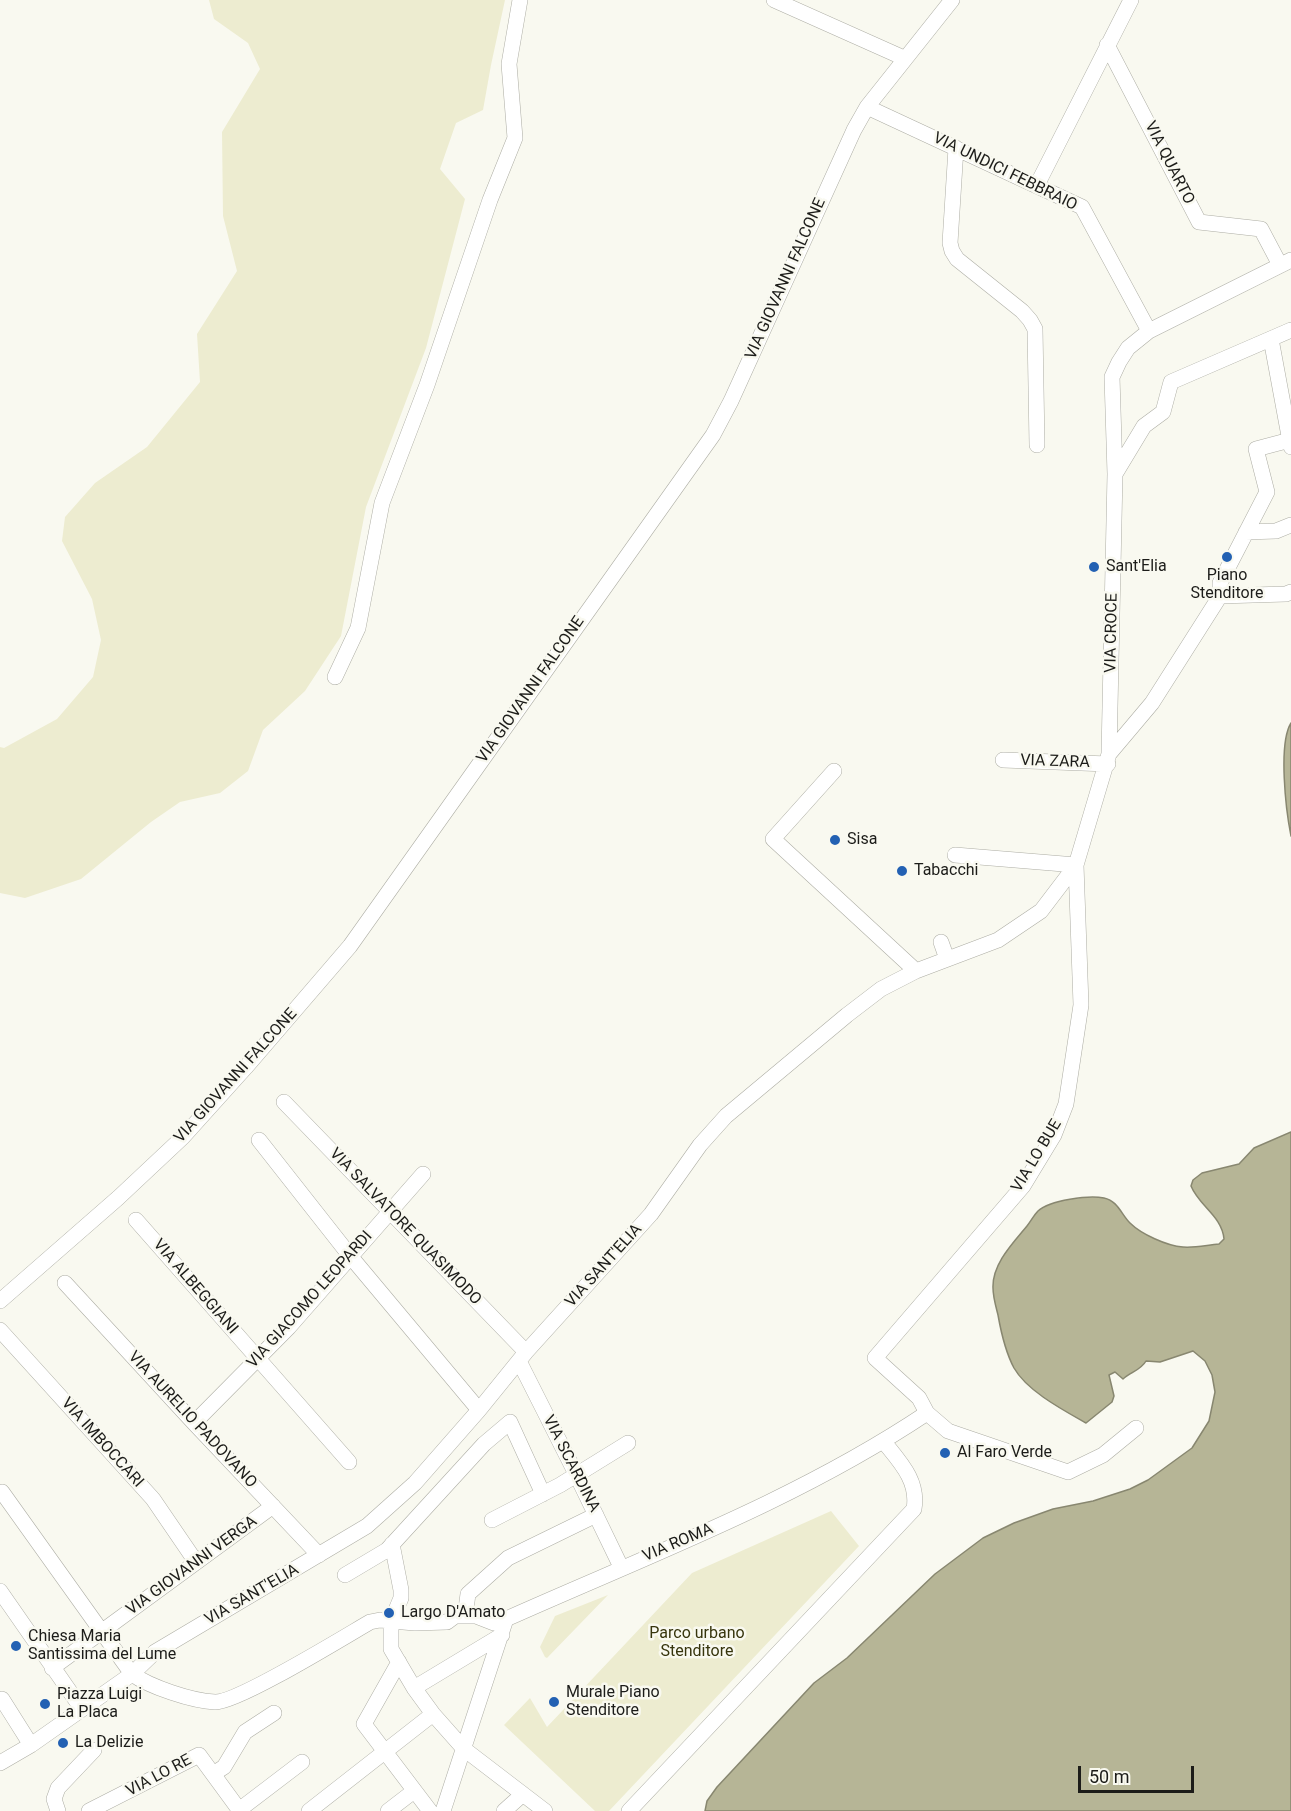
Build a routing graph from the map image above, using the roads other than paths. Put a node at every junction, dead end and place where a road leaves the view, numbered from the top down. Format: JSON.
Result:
{"nodes":[{"id":1,"x":520,"y":0,"type":"edge"},
{"id":2,"x":774,"y":0,"type":"edge"},
{"id":3,"x":952,"y":0,"type":"edge"},
{"id":4,"x":1131,"y":0,"type":"edge"},
{"id":5,"x":1107,"y":45,"type":"junction"},
{"id":6,"x":904,"y":58,"type":"junction"},
{"id":7,"x":867,"y":107,"type":"junction"},
{"id":8,"x":956,"y":148,"type":"junction"},
{"id":9,"x":1037,"y":185,"type":"junction"},
{"id":10,"x":1285,"y":263,"type":"edge"},
{"id":11,"x":1291,"y":330,"type":"edge"},
{"id":12,"x":1149,"y":331,"type":"junction"},
{"id":13,"x":1271,"y":339,"type":"junction"},
{"id":14,"x":1291,"y":444,"type":"edge"},
{"id":15,"x":1037,"y":446,"type":"dead end"},
{"id":16,"x":1115,"y":474,"type":"junction"},
{"id":17,"x":1291,"y":525,"type":"edge"},
{"id":18,"x":1246,"y":532,"type":"junction"},
{"id":19,"x":1291,"y":592,"type":"edge"},
{"id":20,"x":1220,"y":596,"type":"junction"},
{"id":21,"x":335,"y":677,"type":"dead end"},
{"id":22,"x":1108,"y":759,"type":"junction"},
{"id":23,"x":1003,"y":760,"type":"dead end"},
{"id":24,"x":834,"y":771,"type":"dead end"},
{"id":25,"x":955,"y":855,"type":"dead end"},
{"id":26,"x":1076,"y":866,"type":"junction"},
{"id":27,"x":941,"y":942,"type":"dead end"},
{"id":28,"x":947,"y":959,"type":"junction"},
{"id":29,"x":916,"y":970,"type":"junction"},
{"id":30,"x":284,"y":1102,"type":"dead end"},
{"id":31,"x":259,"y":1140,"type":"dead end"},
{"id":32,"x":423,"y":1174,"type":"dead end"},
{"id":33,"x":390,"y":1212,"type":"junction"},
{"id":34,"x":136,"y":1220,"type":"dead end"},
{"id":35,"x":351,"y":1257,"type":"junction"},
{"id":36,"x":66,"y":1283,"type":"dead end"},
{"id":37,"x":0,"y":1301,"type":"edge"},
{"id":38,"x":0,"y":1330,"type":"edge"},
{"id":39,"x":522,"y":1357,"type":"junction"},
{"id":40,"x":258,"y":1359,"type":"junction"},
{"id":41,"x":479,"y":1410,"type":"junction"},
{"id":42,"x":927,"y":1413,"type":"junction"},
{"id":43,"x":194,"y":1423,"type":"junction"},
{"id":44,"x":1136,"y":1428,"type":"dead end"},
{"id":45,"x":884,"y":1442,"type":"junction"},
{"id":46,"x":628,"y":1443,"type":"dead end"},
{"id":47,"x":349,"y":1462,"type":"dead end"},
{"id":48,"x":576,"y":1474,"type":"junction"},
{"id":49,"x":2,"y":1492,"type":"dead end"},
{"id":50,"x":543,"y":1494,"type":"junction"},
{"id":51,"x":273,"y":1506,"type":"junction"},
{"id":52,"x":596,"y":1515,"type":"junction"},
{"id":53,"x":492,"y":1520,"type":"dead end"},
{"id":54,"x":393,"y":1544,"type":"junction"},
{"id":55,"x":319,"y":1555,"type":"junction"},
{"id":56,"x":196,"y":1562,"type":"junction"},
{"id":57,"x":621,"y":1568,"type":"junction"},
{"id":58,"x":345,"y":1575,"type":"dead end"},
{"id":59,"x":0,"y":1591,"type":"edge"},
{"id":60,"x":455,"y":1616,"type":"junction"},
{"id":61,"x":506,"y":1619,"type":"junction"},
{"id":62,"x":391,"y":1622,"type":"junction"},
{"id":63,"x":101,"y":1632,"type":"junction"},
{"id":64,"x":501,"y":1635,"type":"junction"},
{"id":65,"x":399,"y":1662,"type":"junction"},
{"id":66,"x":52,"y":1668,"type":"junction"},
{"id":67,"x":132,"y":1674,"type":"junction"},
{"id":68,"x":414,"y":1688,"type":"junction"},
{"id":69,"x":2,"y":1699,"type":"dead end"},
{"id":70,"x":82,"y":1709,"type":"junction"},
{"id":71,"x":273,"y":1713,"type":"dead end"},
{"id":72,"x":433,"y":1714,"type":"junction"},
{"id":73,"x":31,"y":1745,"type":"junction"},
{"id":74,"x":464,"y":1749,"type":"junction"},
{"id":75,"x":94,"y":1750,"type":"dead end"},
{"id":76,"x":386,"y":1753,"type":"junction"},
{"id":77,"x":302,"y":1762,"type":"dead end"},
{"id":78,"x":0,"y":1763,"type":"edge"},
{"id":79,"x":213,"y":1774,"type":"junction"},
{"id":80,"x":414,"y":1791,"type":"junction"},
{"id":81,"x":523,"y":1794,"type":"junction"},
{"id":82,"x":58,"y":1811,"type":"edge"},
{"id":83,"x":89,"y":1811,"type":"edge"},
{"id":84,"x":240,"y":1811,"type":"edge"},
{"id":85,"x":309,"y":1811,"type":"edge"},
{"id":86,"x":388,"y":1811,"type":"edge"},
{"id":87,"x":430,"y":1811,"type":"edge"},
{"id":88,"x":443,"y":1811,"type":"edge"},
{"id":89,"x":504,"y":1811,"type":"edge"},
{"id":90,"x":545,"y":1811,"type":"edge"},
{"id":91,"x":629,"y":1811,"type":"edge"}],
"edges":[{"from":1,"to":21,"type":"street"},
{"from":2,"to":6,"type":"street"},
{"from":3,"to":6,"type":"street","name":"VIA GIOVANNI FALCONE"},
{"from":4,"to":5,"type":"street"},
{"from":5,"to":9,"type":"street"},
{"from":5,"to":10,"type":"street","name":"VIA QUARTO"},
{"from":6,"to":7,"type":"street","name":"VIA GIOVANNI FALCONE"},
{"from":7,"to":8,"type":"street","name":"VIA UNDICI FEBBRAIO"},
{"from":7,"to":37,"type":"street","name":"VIA GIOVANNI FALCONE"},
{"from":8,"to":9,"type":"street","name":"VIA UNDICI FEBBRAIO"},
{"from":8,"to":15,"type":"street"},
{"from":9,"to":12,"type":"street","name":"VIA UNDICI FEBBRAIO"},
{"from":10,"to":12,"type":"street"},
{"from":11,"to":13,"type":"street"},
{"from":12,"to":16,"type":"street","name":"VIA CROCE"},
{"from":13,"to":14,"type":"street"},
{"from":13,"to":16,"type":"street"},
{"from":14,"to":18,"type":"street"},
{"from":16,"to":22,"type":"street","name":"VIA CROCE"},
{"from":17,"to":18,"type":"street"},
{"from":18,"to":20,"type":"street"},
{"from":19,"to":20,"type":"street"},
{"from":20,"to":22,"type":"street"},
{"from":22,"to":23,"type":"street","name":"VIA ZARA"},
{"from":22,"to":26,"type":"street","name":"VIA CROCE"},
{"from":24,"to":29,"type":"street"},
{"from":25,"to":26,"type":"street"},
{"from":26,"to":28,"type":"street","name":"VIA SANT'ELIA"},
{"from":26,"to":42,"type":"street","name":"VIA LO BUE"},
{"from":27,"to":28,"type":"street"},
{"from":28,"to":29,"type":"street","name":"VIA SANT'ELIA"},
{"from":29,"to":39,"type":"street","name":"VIA SANT'ELIA"},
{"from":30,"to":33,"type":"street","name":"VIA SALVATORE QUASIMODO"},
{"from":31,"to":35,"type":"street"},
{"from":32,"to":33,"type":"street","name":"VIA GIACOMO LEOPARDI"},
{"from":33,"to":35,"type":"street","name":"VIA GIACOMO LEOPARDI"},
{"from":33,"to":39,"type":"street","name":"VIA SALVATORE QUASIMODO"},
{"from":34,"to":40,"type":"street","name":"VIA ALBEGGIANI"},
{"from":35,"to":40,"type":"street","name":"VIA GIACOMO LEOPARDI"},
{"from":35,"to":41,"type":"street"},
{"from":36,"to":43,"type":"street","name":"VIA AURELIO PADOVANO"},
{"from":38,"to":56,"type":"street","name":"VIA IMBOCCARI"},
{"from":39,"to":41,"type":"street","name":"VIA SANT'ELIA"},
{"from":39,"to":48,"type":"street","name":"VIA SCARDINA"},
{"from":40,"to":43,"type":"street","name":"VIA GIACOMO LEOPARDI"},
{"from":40,"to":47,"type":"street","name":"VIA ALBEGGIANI"},
{"from":41,"to":55,"type":"street","name":"VIA SANT'ELIA"},
{"from":42,"to":44,"type":"street"},
{"from":42,"to":45,"type":"street","name":"VIA ROMA"},
{"from":43,"to":51,"type":"street","name":"VIA AURELIO PADOVANO"},
{"from":45,"to":57,"type":"street","name":"VIA ROMA"},
{"from":45,"to":91,"type":"street"},
{"from":46,"to":48,"type":"street"},
{"from":48,"to":50,"type":"street"},
{"from":48,"to":52,"type":"street","name":"VIA SCARDINA"},
{"from":49,"to":63,"type":"street"},
{"from":50,"to":53,"type":"street"},
{"from":50,"to":54,"type":"street"},
{"from":51,"to":55,"type":"street","name":"VIA AURELIO PADOVANO"},
{"from":51,"to":56,"type":"street","name":"VIA GIOVANNI VERGA"},
{"from":52,"to":57,"type":"street","name":"VIA SCARDINA"},
{"from":52,"to":60,"type":"street"},
{"from":54,"to":58,"type":"street"},
{"from":54,"to":62,"type":"street"},
{"from":55,"to":67,"type":"street","name":"VIA SANT'ELIA"},
{"from":56,"to":63,"type":"street","name":"VIA GIOVANNI VERGA"},
{"from":57,"to":61,"type":"street","name":"VIA ROMA"},
{"from":59,"to":66,"type":"street"},
{"from":60,"to":61,"type":"street","name":"VIA ROMA"},
{"from":60,"to":62,"type":"street","name":"VIA ROMA"},
{"from":61,"to":64,"type":"street"},
{"from":62,"to":65,"type":"street"},
{"from":62,"to":67,"type":"street","name":"VIA ROMA"},
{"from":63,"to":66,"type":"street","name":"VIA GIOVANNI VERGA"},
{"from":63,"to":67,"type":"street"},
{"from":64,"to":68,"type":"street"},
{"from":64,"to":74,"type":"street"},
{"from":65,"to":68,"type":"street"},
{"from":65,"to":76,"type":"street"},
{"from":66,"to":70,"type":"street"},
{"from":67,"to":70,"type":"street","name":"VIA SANT'ELIA"},
{"from":68,"to":72,"type":"street"},
{"from":69,"to":73,"type":"street"},
{"from":70,"to":73,"type":"street","name":"VIA SANT'ELIA"},
{"from":71,"to":79,"type":"street"},
{"from":72,"to":74,"type":"street"},
{"from":72,"to":76,"type":"street"},
{"from":73,"to":78,"type":"street","name":"VIA SANT'ELIA"},
{"from":74,"to":81,"type":"street"},
{"from":74,"to":88,"type":"street"},
{"from":75,"to":82,"type":"street"},
{"from":76,"to":80,"type":"street"},
{"from":76,"to":85,"type":"street"},
{"from":77,"to":84,"type":"street"},
{"from":79,"to":83,"type":"street","name":"VIA LO RE"},
{"from":79,"to":84,"type":"street","name":"VIA LO RE"},
{"from":80,"to":86,"type":"street"},
{"from":80,"to":87,"type":"street"},
{"from":81,"to":89,"type":"street"},
{"from":81,"to":90,"type":"street"}]}
